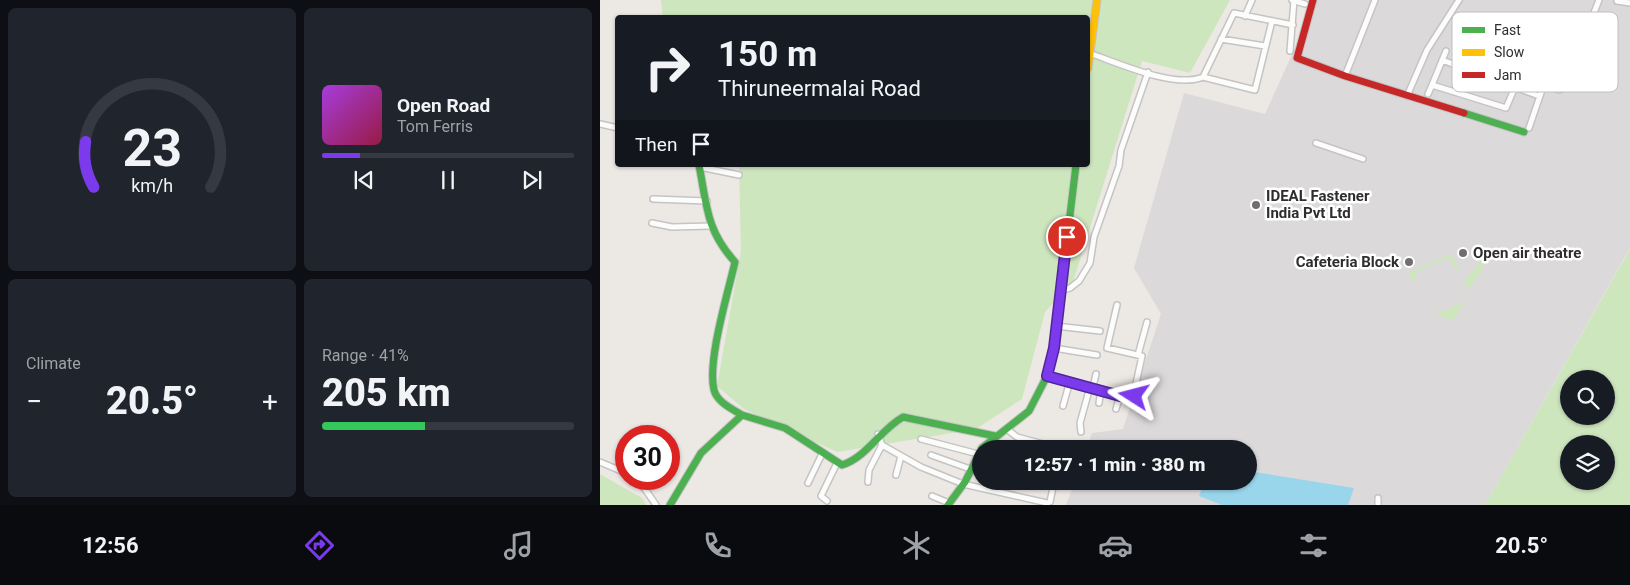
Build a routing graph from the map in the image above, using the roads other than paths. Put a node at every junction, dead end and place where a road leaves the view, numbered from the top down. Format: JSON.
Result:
{"nodes":[{"id":1,"x":1097,"y":0,"type":"edge"},
{"id":2,"x":1252,"y":0,"type":"edge"},
{"id":3,"x":1293,"y":0,"type":"edge"},
{"id":4,"x":1313,"y":0,"type":"edge"},
{"id":5,"x":1375,"y":0,"type":"edge"},
{"id":6,"x":1459,"y":0,"type":"edge"},
{"id":7,"x":1599,"y":0,"type":"edge"},
{"id":8,"x":1615,"y":0,"type":"edge"},
{"id":9,"x":1630,"y":3,"type":"edge"},
{"id":10,"x":1305,"y":4,"type":"dead end"},
{"id":11,"x":1594,"y":12,"type":"edge"},
{"id":12,"x":1245,"y":16,"type":"junction"},
{"id":13,"x":1272,"y":21,"type":"junction"},
{"id":14,"x":1293,"y":25,"type":"junction"},
{"id":15,"x":1221,"y":39,"type":"junction"},
{"id":16,"x":1090,"y":46,"type":"edge"},
{"id":17,"x":1265,"y":46,"type":"junction"},
{"id":18,"x":1290,"y":51,"type":"dead end"},
{"id":19,"x":1446,"y":52,"type":"dead end"},
{"id":20,"x":1090,"y":53,"type":"edge"},
{"id":21,"x":1442,"y":60,"type":"junction"},
{"id":22,"x":1452,"y":64,"type":"edge"},
{"id":23,"x":1148,"y":72,"type":"junction"},
{"id":24,"x":1344,"y":76,"type":"junction"},
{"id":25,"x":1203,"y":77,"type":"junction"},
{"id":26,"x":1432,"y":85,"type":"junction"},
{"id":27,"x":1452,"y":91,"type":"edge"},
{"id":28,"x":1455,"y":92,"type":"edge"},
{"id":29,"x":1513,"y":92,"type":"edge"},
{"id":30,"x":1529,"y":92,"type":"edge"},
{"id":31,"x":1541,"y":92,"type":"edge"},
{"id":32,"x":1428,"y":94,"type":"dead end"},
{"id":33,"x":1407,"y":96,"type":"junction"},
{"id":34,"x":1539,"y":96,"type":"junction"},
{"id":35,"x":600,"y":124,"type":"edge"},
{"id":36,"x":615,"y":127,"type":"edge"},
{"id":37,"x":1527,"y":130,"type":"joint"},
{"id":38,"x":1316,"y":143,"type":"dead end"},
{"id":39,"x":1363,"y":159,"type":"dead end"},
{"id":40,"x":700,"y":167,"type":"edge"},
{"id":41,"x":705,"y":167,"type":"edge"},
{"id":42,"x":1076,"y":167,"type":"edge"},
{"id":43,"x":739,"y":174,"type":"dead end"},
{"id":44,"x":654,"y":199,"type":"dead end"},
{"id":45,"x":707,"y":201,"type":"junction"},
{"id":46,"x":652,"y":223,"type":"dead end"},
{"id":47,"x":711,"y":226,"type":"junction"},
{"id":48,"x":1060,"y":291,"type":"junction"},
{"id":49,"x":1117,"y":305,"type":"dead end"},
{"id":50,"x":1147,"y":322,"type":"dead end"},
{"id":51,"x":1056,"y":326,"type":"junction"},
{"id":52,"x":1100,"y":331,"type":"dead end"},
{"id":53,"x":1054,"y":348,"type":"junction"},
{"id":54,"x":1097,"y":355,"type":"dead end"},
{"id":55,"x":1138,"y":355,"type":"junction"},
{"id":56,"x":1096,"y":374,"type":"dead end"},
{"id":57,"x":1047,"y":376,"type":"junction"},
{"id":58,"x":1070,"y":381,"type":"junction"},
{"id":59,"x":1091,"y":387,"type":"junction"},
{"id":60,"x":1102,"y":390,"type":"junction"},
{"id":61,"x":1120,"y":396,"type":"junction"},
{"id":62,"x":1099,"y":403,"type":"dead end"},
{"id":63,"x":1062,"y":406,"type":"dead end"},
{"id":64,"x":1116,"y":409,"type":"dead end"},
{"id":65,"x":742,"y":415,"type":"junction"},
{"id":66,"x":1008,"y":430,"type":"junction"},
{"id":67,"x":1081,"y":432,"type":"dead end"},
{"id":68,"x":878,"y":433,"type":"junction"},
{"id":69,"x":995,"y":436,"type":"junction"},
{"id":70,"x":921,"y":438,"type":"dead end"},
{"id":71,"x":991,"y":440,"type":"edge"},
{"id":72,"x":1029,"y":440,"type":"edge"},
{"id":73,"x":882,"y":445,"type":"junction"},
{"id":74,"x":972,"y":452,"type":"edge"},
{"id":75,"x":822,"y":454,"type":"junction"},
{"id":76,"x":931,"y":455,"type":"dead end"},
{"id":77,"x":901,"y":456,"type":"junction"},
{"id":78,"x":600,"y":462,"type":"edge"},
{"id":79,"x":837,"y":463,"type":"junction"},
{"id":80,"x":972,"y":465,"type":"edge"},
{"id":81,"x":615,"y":468,"type":"edge"},
{"id":82,"x":970,"y":469,"type":"junction"},
{"id":83,"x":896,"y":475,"type":"dead end"},
{"id":84,"x":868,"y":482,"type":"dead end"},
{"id":85,"x":808,"y":483,"type":"dead end"},
{"id":86,"x":963,"y":484,"type":"junction"},
{"id":87,"x":972,"y":486,"type":"edge"},
{"id":88,"x":646,"y":490,"type":"edge"},
{"id":89,"x":990,"y":490,"type":"edge"},
{"id":90,"x":1052,"y":490,"type":"edge"},
{"id":91,"x":932,"y":496,"type":"dead end"},
{"id":92,"x":1378,"y":498,"type":"dead end"},
{"id":93,"x":827,"y":501,"type":"dead end"},
{"id":94,"x":948,"y":504,"type":"edge"},
{"id":95,"x":656,"y":505,"type":"edge"},
{"id":96,"x":670,"y":505,"type":"edge"},
{"id":97,"x":1378,"y":505,"type":"edge"}],
"edges":[{"from":1,"to":16,"type":"street"},
{"from":2,"to":12,"type":"street"},
{"from":3,"to":10,"type":"street"},
{"from":3,"to":14,"type":"street"},
{"from":4,"to":24,"type":"street"},
{"from":5,"to":24,"type":"street"},
{"from":6,"to":33,"type":"street"},
{"from":7,"to":11,"type":"street"},
{"from":8,"to":9,"type":"street"},
{"from":12,"to":13,"type":"street"},
{"from":12,"to":15,"type":"street"},
{"from":13,"to":14,"type":"street"},
{"from":13,"to":17,"type":"street"},
{"from":14,"to":18,"type":"street"},
{"from":15,"to":17,"type":"street"},
{"from":15,"to":25,"type":"street"},
{"from":17,"to":25,"type":"street"},
{"from":19,"to":21,"type":"street"},
{"from":20,"to":23,"type":"street"},
{"from":21,"to":22,"type":"street"},
{"from":21,"to":26,"type":"street"},
{"from":23,"to":25,"type":"street"},
{"from":23,"to":48,"type":"street"},
{"from":24,"to":33,"type":"street"},
{"from":26,"to":27,"type":"street"},
{"from":26,"to":32,"type":"street"},
{"from":28,"to":29,"type":"street"},
{"from":30,"to":34,"type":"street"},
{"from":31,"to":34,"type":"street"},
{"from":33,"to":37,"type":"street"},
{"from":34,"to":37,"type":"street"},
{"from":35,"to":36,"type":"street"},
{"from":38,"to":39,"type":"street"},
{"from":40,"to":45,"type":"street"},
{"from":41,"to":43,"type":"street"},
{"from":42,"to":48,"type":"street"},
{"from":44,"to":45,"type":"street"},
{"from":45,"to":47,"type":"street"},
{"from":46,"to":47,"type":"street"},
{"from":47,"to":65,"type":"street"},
{"from":48,"to":51,"type":"street"},
{"from":49,"to":55,"type":"street"},
{"from":50,"to":55,"type":"street"},
{"from":51,"to":52,"type":"street"},
{"from":51,"to":53,"type":"street"},
{"from":53,"to":54,"type":"street"},
{"from":53,"to":57,"type":"street"},
{"from":55,"to":61,"type":"street"},
{"from":56,"to":59,"type":"street"},
{"from":57,"to":58,"type":"street"},
{"from":57,"to":66,"type":"street"},
{"from":58,"to":59,"type":"street"},
{"from":58,"to":63,"type":"street"},
{"from":59,"to":60,"type":"street"},
{"from":59,"to":67,"type":"street"},
{"from":60,"to":61,"type":"street"},
{"from":60,"to":62,"type":"street"},
{"from":61,"to":64,"type":"street"},
{"from":65,"to":75,"type":"street"},
{"from":65,"to":96,"type":"street"},
{"from":66,"to":69,"type":"street"},
{"from":66,"to":72,"type":"street"},
{"from":68,"to":69,"type":"street"},
{"from":68,"to":73,"type":"street"},
{"from":68,"to":79,"type":"street"},
{"from":69,"to":71,"type":"street"},
{"from":70,"to":74,"type":"street"},
{"from":73,"to":77,"type":"street"},
{"from":73,"to":84,"type":"street"},
{"from":75,"to":79,"type":"street"},
{"from":75,"to":85,"type":"street"},
{"from":76,"to":82,"type":"street"},
{"from":77,"to":83,"type":"street"},
{"from":77,"to":86,"type":"street"},
{"from":78,"to":81,"type":"street"},
{"from":79,"to":93,"type":"street"},
{"from":80,"to":82,"type":"street"},
{"from":82,"to":86,"type":"street"},
{"from":86,"to":87,"type":"street"},
{"from":86,"to":94,"type":"street"},
{"from":88,"to":95,"type":"street"},
{"from":89,"to":90,"type":"street"},
{"from":91,"to":94,"type":"street"},
{"from":92,"to":97,"type":"street"}]}
